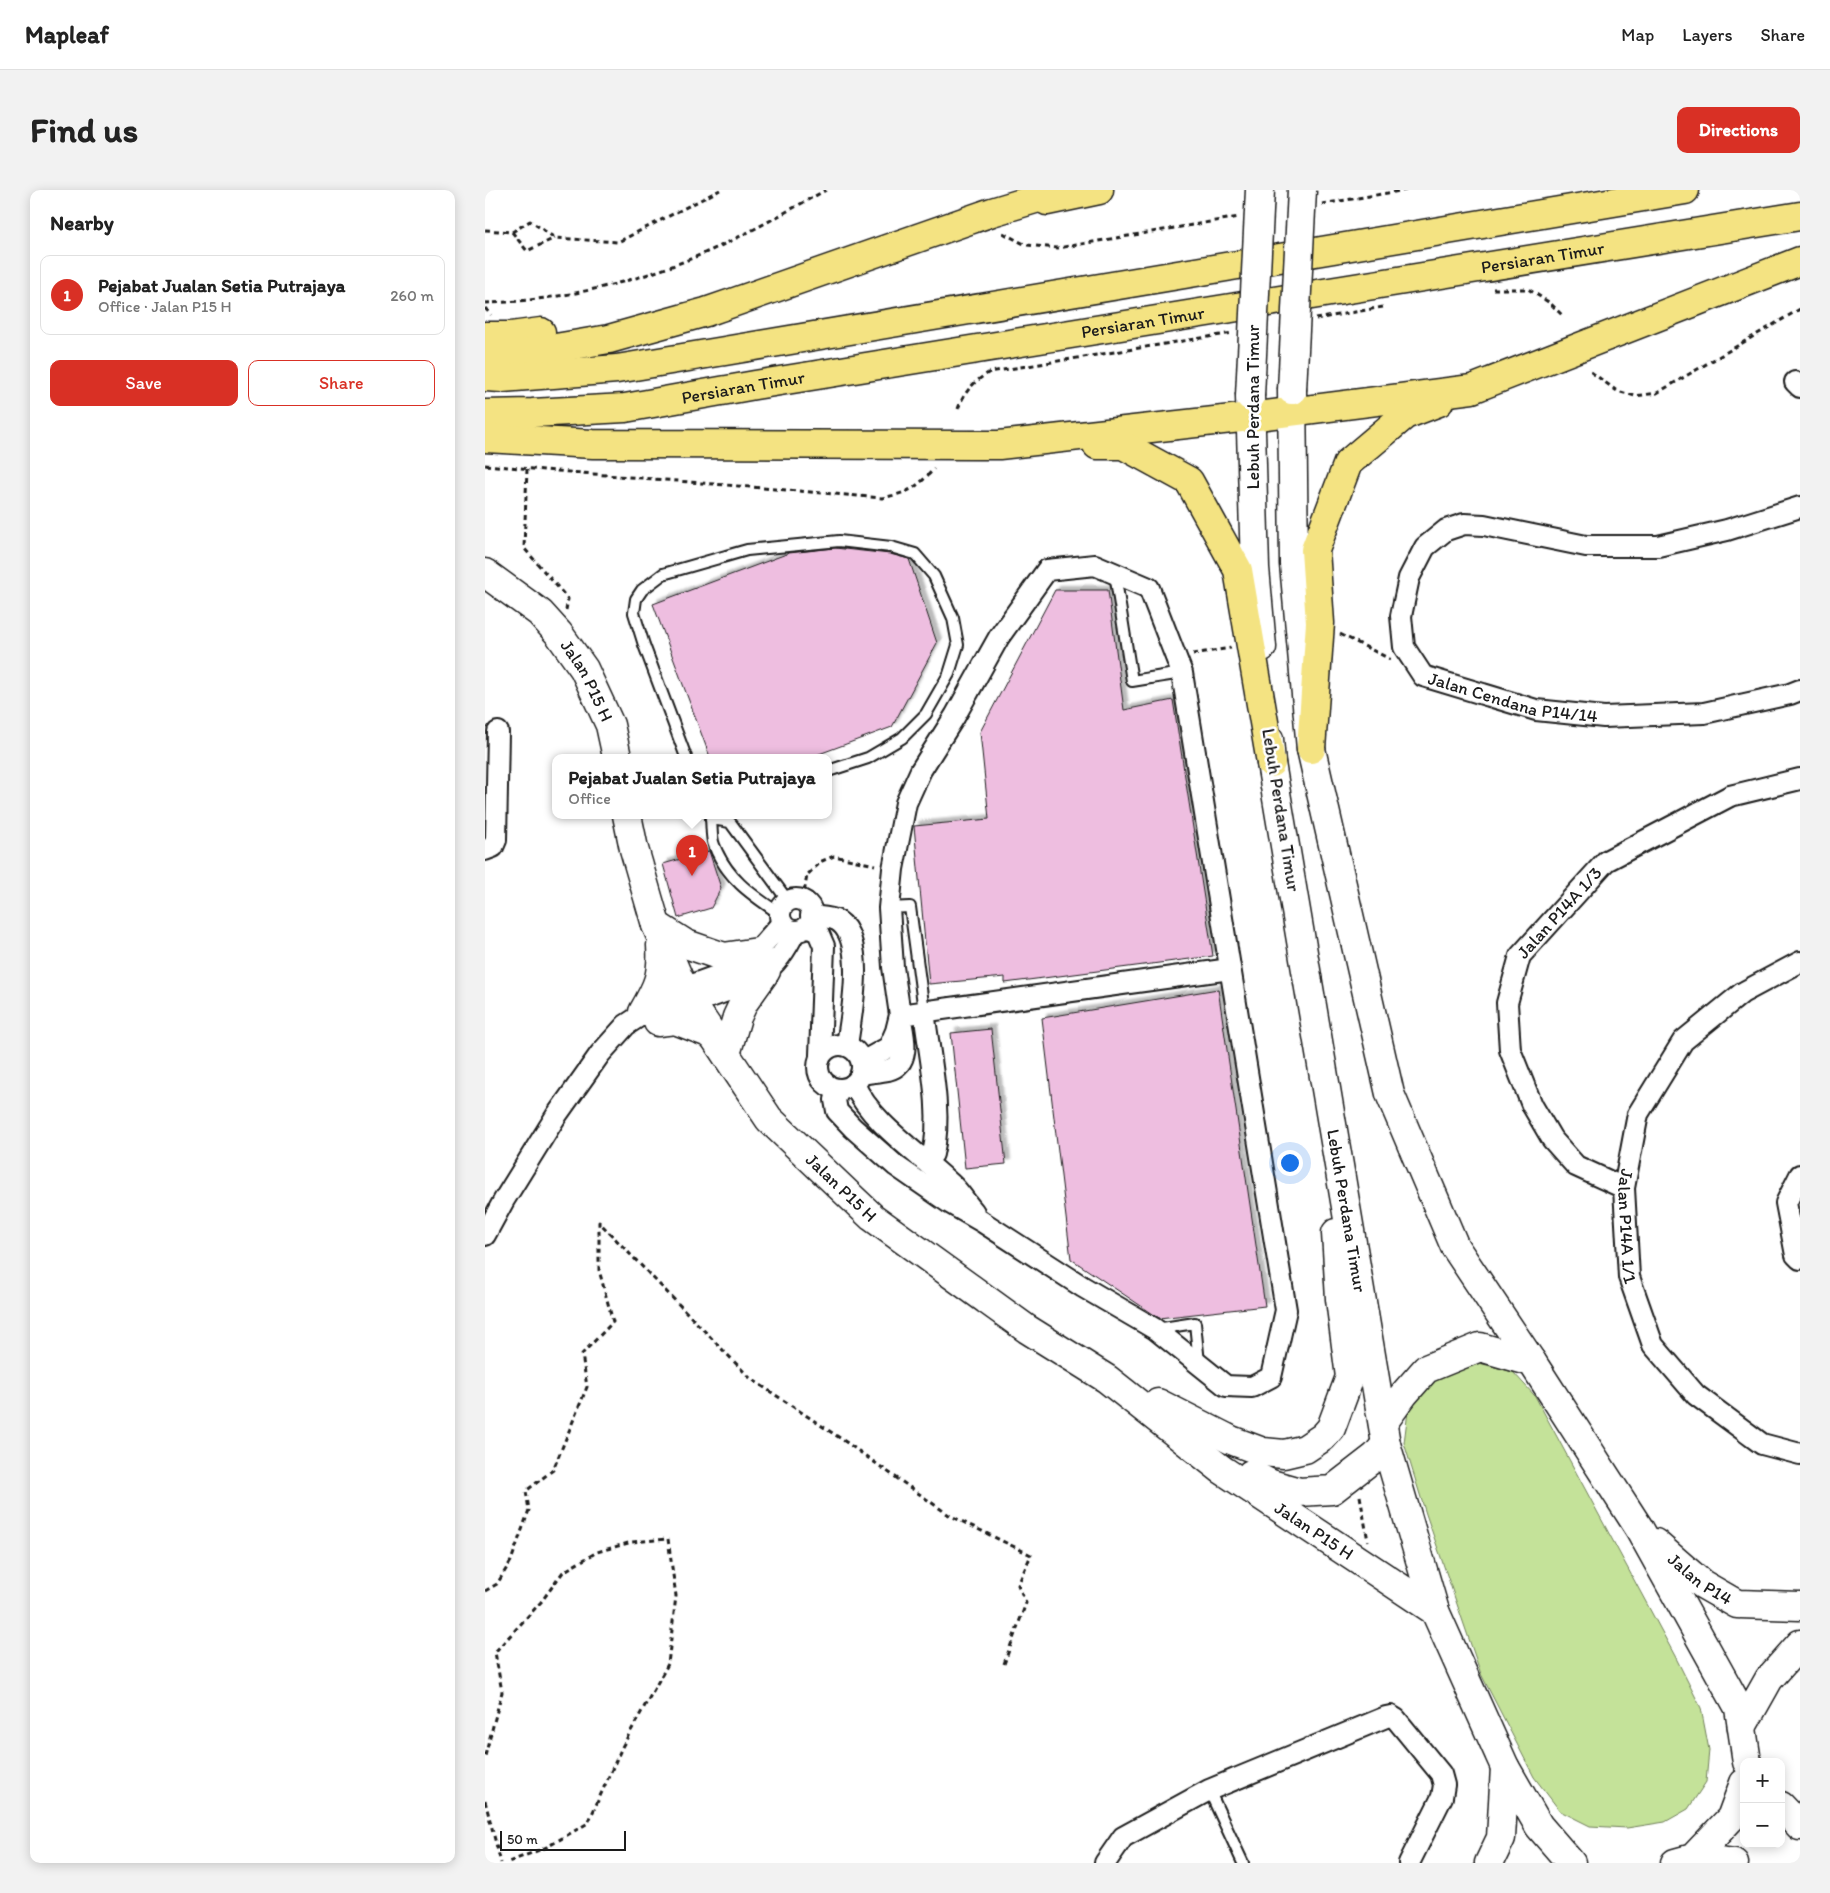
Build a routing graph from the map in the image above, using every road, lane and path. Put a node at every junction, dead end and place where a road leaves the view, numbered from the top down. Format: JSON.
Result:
{"nodes":[{"id":1,"x":720,"y":190,"type":"edge"},
{"id":2,"x":826,"y":190,"type":"edge"},
{"id":3,"x":1065,"y":190,"type":"edge"},
{"id":4,"x":1099,"y":190,"type":"edge"},
{"id":5,"x":1260,"y":190,"type":"edge"},
{"id":6,"x":1406,"y":190,"type":"edge"},
{"id":7,"x":1685,"y":190,"type":"edge"},
{"id":8,"x":1311,"y":197,"type":"edge"},
{"id":9,"x":1245,"y":216,"type":"dead end"},
{"id":10,"x":1800,"y":216,"type":"edge"},
{"id":11,"x":997,"y":223,"type":"junction"},
{"id":12,"x":485,"y":230,"type":"edge"},
{"id":13,"x":512,"y":232,"type":"junction"},
{"id":14,"x":555,"y":238,"type":"junction"},
{"id":15,"x":1800,"y":261,"type":"edge"},
{"id":16,"x":485,"y":302,"type":"edge"},
{"id":17,"x":1800,"y":309,"type":"edge"},
{"id":18,"x":706,"y":312,"type":"junction"},
{"id":19,"x":485,"y":336,"type":"edge"},
{"id":20,"x":485,"y":357,"type":"edge"},
{"id":21,"x":1591,"y":372,"type":"dead end"},
{"id":22,"x":485,"y":378,"type":"edge"},
{"id":23,"x":1472,"y":389,"type":"junction"},
{"id":24,"x":1292,"y":401,"type":"junction"},
{"id":25,"x":1250,"y":407,"type":"junction"},
{"id":26,"x":485,"y":414,"type":"edge"},
{"id":27,"x":485,"y":438,"type":"edge"},
{"id":28,"x":999,"y":445,"type":"junction"},
{"id":29,"x":485,"y":465,"type":"edge"},
{"id":30,"x":527,"y":469,"type":"junction"},
{"id":31,"x":935,"y":469,"type":"dead end"},
{"id":32,"x":1800,"y":507,"type":"edge"},
{"id":33,"x":485,"y":573,"type":"edge"},
{"id":34,"x":1115,"y":574,"type":"junction"},
{"id":35,"x":485,"y":583,"type":"edge"},
{"id":36,"x":540,"y":613,"type":"junction"},
{"id":37,"x":1320,"y":623,"type":"junction"},
{"id":38,"x":559,"y":634,"type":"junction"},
{"id":39,"x":1251,"y":644,"type":"junction"},
{"id":40,"x":1184,"y":664,"type":"junction"},
{"id":41,"x":1423,"y":676,"type":"junction"},
{"id":42,"x":1800,"y":690,"type":"edge"},
{"id":43,"x":498,"y":732,"type":"dead end"},
{"id":44,"x":1311,"y":749,"type":"junction"},
{"id":45,"x":616,"y":754,"type":"edge"},
{"id":46,"x":685,"y":754,"type":"edge"},
{"id":47,"x":1271,"y":763,"type":"junction"},
{"id":48,"x":832,"y":770,"type":"edge"},
{"id":49,"x":1800,"y":779,"type":"edge"},
{"id":50,"x":628,"y":819,"type":"edge"},
{"id":51,"x":710,"y":819,"type":"edge"},
{"id":52,"x":718,"y":819,"type":"edge"},
{"id":53,"x":485,"y":850,"type":"edge"},
{"id":54,"x":893,"y":869,"type":"junction"},
{"id":55,"x":889,"y":908,"type":"junction"},
{"id":56,"x":795,"y":916,"type":"junction"},
{"id":57,"x":658,"y":930,"type":"junction"},
{"id":58,"x":762,"y":962,"type":"junction"},
{"id":59,"x":1800,"y":962,"type":"edge"},
{"id":60,"x":1230,"y":969,"type":"junction"},
{"id":61,"x":687,"y":996,"type":"junction"},
{"id":62,"x":924,"y":1012,"type":"junction"},
{"id":63,"x":901,"y":1015,"type":"junction"},
{"id":64,"x":651,"y":1017,"type":"junction"},
{"id":65,"x":720,"y":1045,"type":"junction"},
{"id":66,"x":847,"y":1045,"type":"junction"},
{"id":67,"x":820,"y":1055,"type":"junction"},
{"id":68,"x":854,"y":1078,"type":"junction"},
{"id":69,"x":937,"y":1118,"type":"junction"},
{"id":70,"x":921,"y":1158,"type":"junction"},
{"id":71,"x":1338,"y":1167,"type":"junction"},
{"id":72,"x":1800,"y":1175,"type":"edge"},
{"id":73,"x":943,"y":1177,"type":"junction"},
{"id":74,"x":1624,"y":1188,"type":"junction"},
{"id":75,"x":981,"y":1221,"type":"junction"},
{"id":76,"x":485,"y":1235,"type":"edge"},
{"id":77,"x":1800,"y":1260,"type":"edge"},
{"id":78,"x":1155,"y":1329,"type":"junction"},
{"id":79,"x":1532,"y":1362,"type":"junction"},
{"id":80,"x":1199,"y":1363,"type":"junction"},
{"id":81,"x":1107,"y":1379,"type":"junction"},
{"id":82,"x":1384,"y":1434,"type":"junction"},
{"id":83,"x":1196,"y":1447,"type":"junction"},
{"id":84,"x":1800,"y":1454,"type":"edge"},
{"id":85,"x":1360,"y":1494,"type":"dead end"},
{"id":86,"x":1639,"y":1528,"type":"junction"},
{"id":87,"x":1370,"y":1550,"type":"dead end"},
{"id":88,"x":485,"y":1591,"type":"edge"},
{"id":89,"x":1800,"y":1606,"type":"edge"},
{"id":90,"x":1435,"y":1611,"type":"junction"},
{"id":91,"x":1800,"y":1644,"type":"edge"},
{"id":92,"x":1004,"y":1664,"type":"dead end"},
{"id":93,"x":1742,"y":1727,"type":"junction"},
{"id":94,"x":485,"y":1756,"type":"edge"},
{"id":95,"x":1746,"y":1758,"type":"edge"},
{"id":96,"x":1505,"y":1766,"type":"junction"},
{"id":97,"x":1209,"y":1790,"type":"junction"},
{"id":98,"x":1740,"y":1794,"type":"edge"},
{"id":99,"x":485,"y":1800,"type":"edge"},
{"id":100,"x":1785,"y":1810,"type":"edge"},
{"id":101,"x":1800,"y":1826,"type":"edge"},
{"id":102,"x":1684,"y":1861,"type":"edge"},
{"id":103,"x":501,"y":1863,"type":"edge"},
{"id":104,"x":506,"y":1863,"type":"edge"},
{"id":105,"x":1105,"y":1863,"type":"edge"},
{"id":106,"x":1243,"y":1863,"type":"edge"},
{"id":107,"x":1409,"y":1863,"type":"edge"},
{"id":108,"x":1489,"y":1863,"type":"edge"},
{"id":109,"x":1571,"y":1863,"type":"edge"},
{"id":110,"x":1734,"y":1863,"type":"edge"}],
"edges":[{"from":1,"to":14,"type":"path"},
{"from":2,"to":16,"type":"path"},
{"from":3,"to":11,"type":"main road"},
{"from":4,"to":11,"type":"main road"},
{"from":5,"to":25,"type":"main road","name":"Lebuh Perdana Timur","bridge":true},
{"from":6,"to":8,"type":"path"},
{"from":7,"to":22,"type":"main road"},
{"from":8,"to":24,"type":"main road","bridge":true},
{"from":9,"to":11,"type":"path"},
{"from":10,"to":26,"type":"main road","name":"Persiaran Timur"},
{"from":11,"to":18,"type":"main road"},
{"from":12,"to":13,"type":"path"},
{"from":13,"to":14,"type":"path"},
{"from":13,"to":14,"type":"path"},
{"from":15,"to":23,"type":"main road"},
{"from":17,"to":21,"type":"path"},
{"from":18,"to":19,"type":"main road"},
{"from":18,"to":20,"type":"main road"},
{"from":23,"to":24,"type":"main road"},
{"from":23,"to":37,"type":"main road"},
{"from":24,"to":25,"type":"main road"},
{"from":24,"to":44,"type":"main road"},
{"from":25,"to":28,"type":"main road"},
{"from":25,"to":47,"type":"main road","name":"Lebuh Perdana Timur"},
{"from":27,"to":28,"type":"main road"},
{"from":28,"to":39,"type":"main road"},
{"from":29,"to":30,"type":"path"},
{"from":30,"to":31,"type":"path"},
{"from":30,"to":38,"type":"path"},
{"from":32,"to":41,"type":"street","name":"Jalan Cendana P14/14"},
{"from":33,"to":36,"type":"main road","name":"Jalan P15 H"},
{"from":34,"to":40,"type":"street"},
{"from":34,"to":40,"type":"lane"},
{"from":34,"to":54,"type":"street"},
{"from":35,"to":36,"type":"main road","name":"Jalan P15 H"},
{"from":36,"to":38,"type":"main road","name":"Jalan P15 H"},
{"from":37,"to":41,"type":"path"},
{"from":37,"to":44,"type":"main road"},
{"from":38,"to":45,"type":"main road","name":"Jalan P15 H"},
{"from":39,"to":40,"type":"path"},
{"from":39,"to":47,"type":"main road"},
{"from":40,"to":60,"type":"street"},
{"from":41,"to":42,"type":"street","name":"Jalan Cendana P14/14"},
{"from":43,"to":53,"type":"street"},
{"from":44,"to":79,"type":"main road"},
{"from":46,"to":48,"type":"lane"},
{"from":47,"to":71,"type":"main road","name":"Lebuh Perdana Timur"},
{"from":49,"to":74,"type":"street","name":"Jalan P14A 1/3"},
{"from":50,"to":57,"type":"main road","name":"Jalan P15 H"},
{"from":51,"to":56,"type":"lane"},
{"from":52,"to":56,"type":"lane"},
{"from":54,"to":55,"type":"street"},
{"from":54,"to":56,"type":"path"},
{"from":55,"to":62,"type":"lane"},
{"from":55,"to":63,"type":"street"},
{"from":56,"to":58,"type":"street"},
{"from":56,"to":66,"type":"street"},
{"from":56,"to":67,"type":"street"},
{"from":57,"to":58,"type":"main road"},
{"from":57,"to":61,"type":"main road","name":"Jalan P15 H"},
{"from":57,"to":64,"type":"main road"},
{"from":58,"to":61,"type":"street"},
{"from":58,"to":65,"type":"main road"},
{"from":59,"to":74,"type":"street","name":"Jalan P14A 1/1"},
{"from":60,"to":62,"type":"street"},
{"from":60,"to":80,"type":"street"},
{"from":61,"to":64,"type":"street"},
{"from":61,"to":65,"type":"main road","name":"Jalan P15 H"},
{"from":62,"to":63,"type":"street"},
{"from":62,"to":69,"type":"street"},
{"from":63,"to":68,"type":"street"},
{"from":64,"to":65,"type":"main road"},
{"from":64,"to":76,"type":"street"},
{"from":65,"to":81,"type":"main road","name":"Jalan P15 H"},
{"from":66,"to":67,"type":"street"},
{"from":66,"to":68,"type":"street"},
{"from":67,"to":68,"type":"street"},
{"from":68,"to":70,"type":"street"},
{"from":68,"to":75,"type":"street"},
{"from":69,"to":70,"type":"street"},
{"from":69,"to":73,"type":"street"},
{"from":70,"to":73,"type":"street"},
{"from":71,"to":81,"type":"main road"},
{"from":71,"to":82,"type":"main road","name":"Lebuh Perdana Timur"},
{"from":72,"to":77,"type":"street"},
{"from":73,"to":75,"type":"street"},
{"from":74,"to":84,"type":"street","name":"Jalan P14A 1/1"},
{"from":75,"to":78,"type":"street"},
{"from":78,"to":80,"type":"street"},
{"from":78,"to":80,"type":"lane"},
{"from":79,"to":82,"type":"main road","name":"Jalan P15 H"},
{"from":79,"to":86,"type":"main road"},
{"from":81,"to":83,"type":"main road","name":"Jalan P15 H"},
{"from":82,"to":83,"type":"main road","name":"Jalan P15 H"},
{"from":82,"to":90,"type":"main road","name":"Lebuh Perdana Timur"},
{"from":83,"to":90,"type":"main road","name":"Jalan P15 H"},
{"from":85,"to":87,"type":"path"},
{"from":86,"to":89,"type":"main road","name":"Jalan P14"},
{"from":86,"to":93,"type":"main road"},
{"from":88,"to":92,"type":"path"},
{"from":90,"to":96,"type":"main road","name":"Lebuh Perdana Timur"},
{"from":91,"to":93,"type":"main road"},
{"from":93,"to":95,"type":"main road"},
{"from":94,"to":104,"type":"path"},
{"from":96,"to":108,"type":"main road"},
{"from":96,"to":109,"type":"main road","name":"Lebuh Perdana Timur"},
{"from":97,"to":105,"type":"street"},
{"from":97,"to":106,"type":"lane"},
{"from":97,"to":107,"type":"street"},
{"from":98,"to":102,"type":"main road"},
{"from":99,"to":103,"type":"path"},
{"from":100,"to":101,"type":"main road"},
{"from":102,"to":110,"type":"main road"}]}
